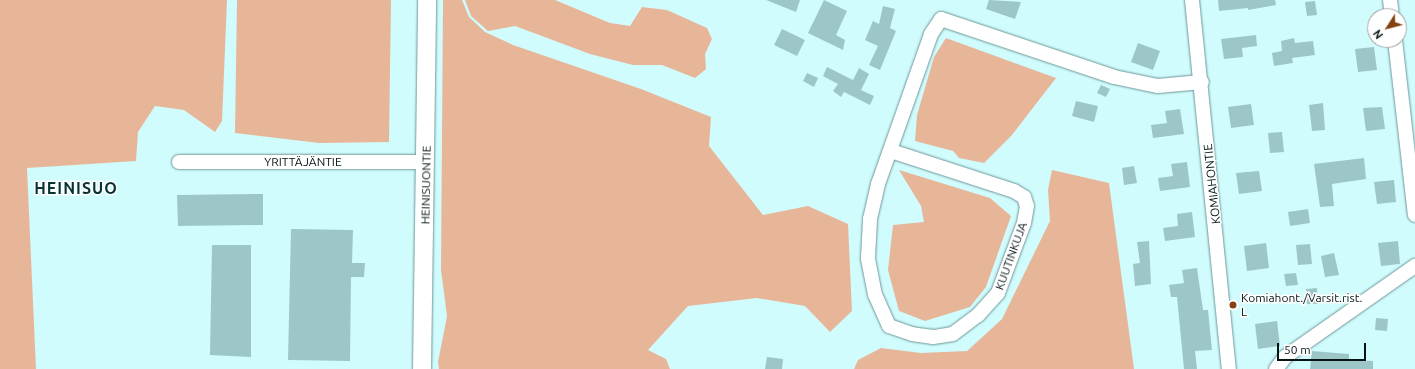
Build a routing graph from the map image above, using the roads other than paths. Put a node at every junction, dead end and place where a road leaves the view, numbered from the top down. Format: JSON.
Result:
{"nodes":[{"id":1,"x":427,"y":0,"type":"edge"},
{"id":2,"x":1192,"y":0,"type":"edge"},
{"id":3,"x":1396,"y":48,"type":"edge"},
{"id":4,"x":1202,"y":82,"type":"junction"},
{"id":5,"x":891,"y":151,"type":"junction"},
{"id":6,"x":179,"y":162,"type":"dead end"},
{"id":7,"x":426,"y":162,"type":"junction"},
{"id":8,"x":1415,"y":215,"type":"edge"},
{"id":9,"x":1415,"y":266,"type":"edge"},
{"id":10,"x":422,"y":369,"type":"edge"},
{"id":11,"x":1229,"y":369,"type":"edge"},
{"id":12,"x":1276,"y":369,"type":"edge"}],
"edges":[{"from":1,"to":7,"type":"street","name":"HEINISUONTIE"},
{"from":2,"to":4,"type":"street","name":"KOMIAHONTIE"},
{"from":3,"to":8,"type":"street"},
{"from":4,"to":5,"type":"street","name":"KUUTINKUJA"},
{"from":4,"to":11,"type":"street","name":"KOMIAHONTIE"},
{"from":5,"to":5,"type":"street","name":"KUUTINKUJA"},
{"from":6,"to":7,"type":"street","name":"YRITTÄJÄNTIE"},
{"from":7,"to":10,"type":"street","name":"HEINISUONTIE"},
{"from":9,"to":12,"type":"street"}]}
